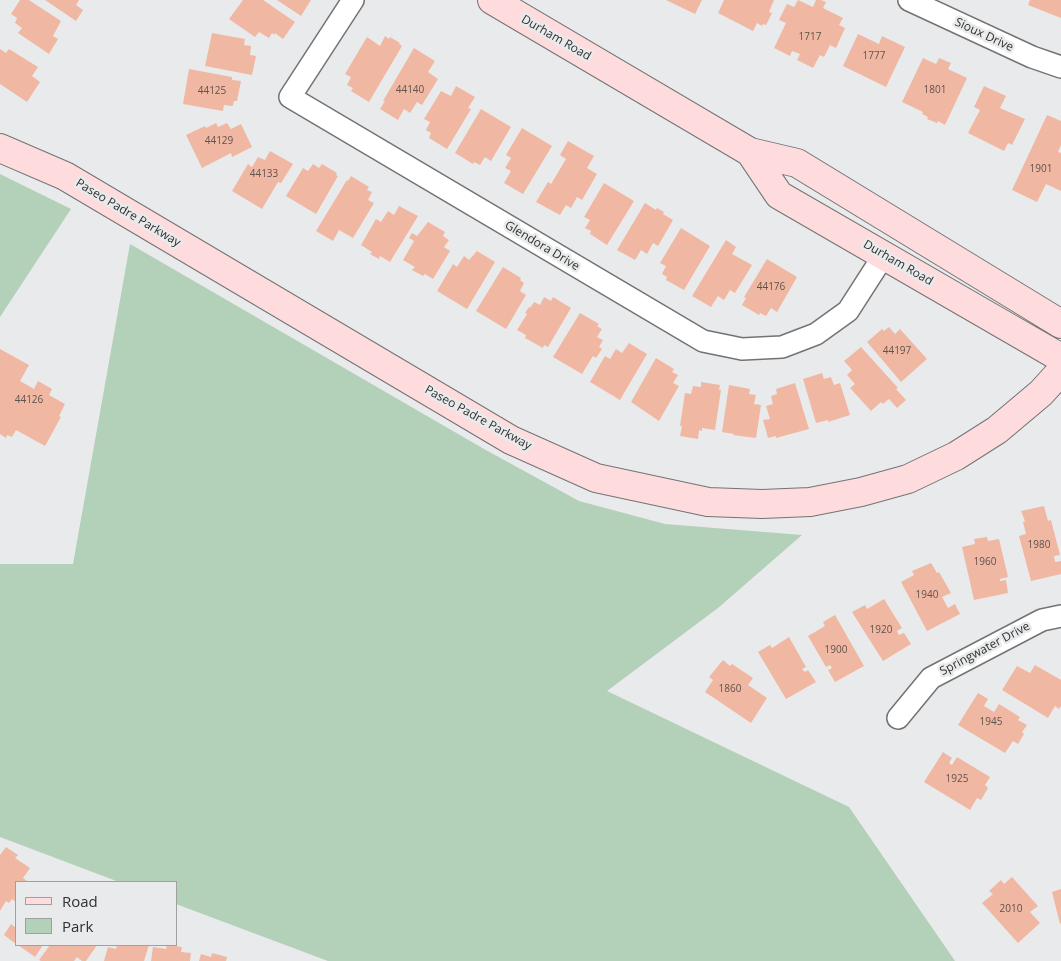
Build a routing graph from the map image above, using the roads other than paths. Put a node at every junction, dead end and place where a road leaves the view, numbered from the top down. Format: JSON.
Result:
{"nodes":[{"id":1,"x":353,"y":0,"type":"edge"},
{"id":2,"x":492,"y":0,"type":"edge"},
{"id":3,"x":909,"y":0,"type":"edge"},
{"id":4,"x":1061,"y":67,"type":"edge"},
{"id":5,"x":0,"y":148,"type":"edge"},
{"id":6,"x":750,"y":152,"type":"junction"},
{"id":7,"x":884,"y":255,"type":"junction"},
{"id":8,"x":1061,"y":324,"type":"edge"},
{"id":9,"x":1061,"y":358,"type":"edge"},
{"id":10,"x":1061,"y":371,"type":"edge"},
{"id":11,"x":1061,"y":616,"type":"edge"},
{"id":12,"x":898,"y":718,"type":"dead end"}],
"edges":[{"from":1,"to":7,"type":"street","name":"Glendora Drive"},
{"from":2,"to":6,"type":"main road","name":"Durham Road"},
{"from":3,"to":4,"type":"street","name":"Sioux Drive"},
{"from":5,"to":10,"type":"main road","name":"Paseo Padre Parkway"},
{"from":6,"to":7,"type":"main road","name":"Durham Road"},
{"from":6,"to":8,"type":"main road","name":"Durham Road"},
{"from":7,"to":9,"type":"main road","name":"Durham Road"},
{"from":11,"to":12,"type":"street","name":"Springwater Drive"}]}
